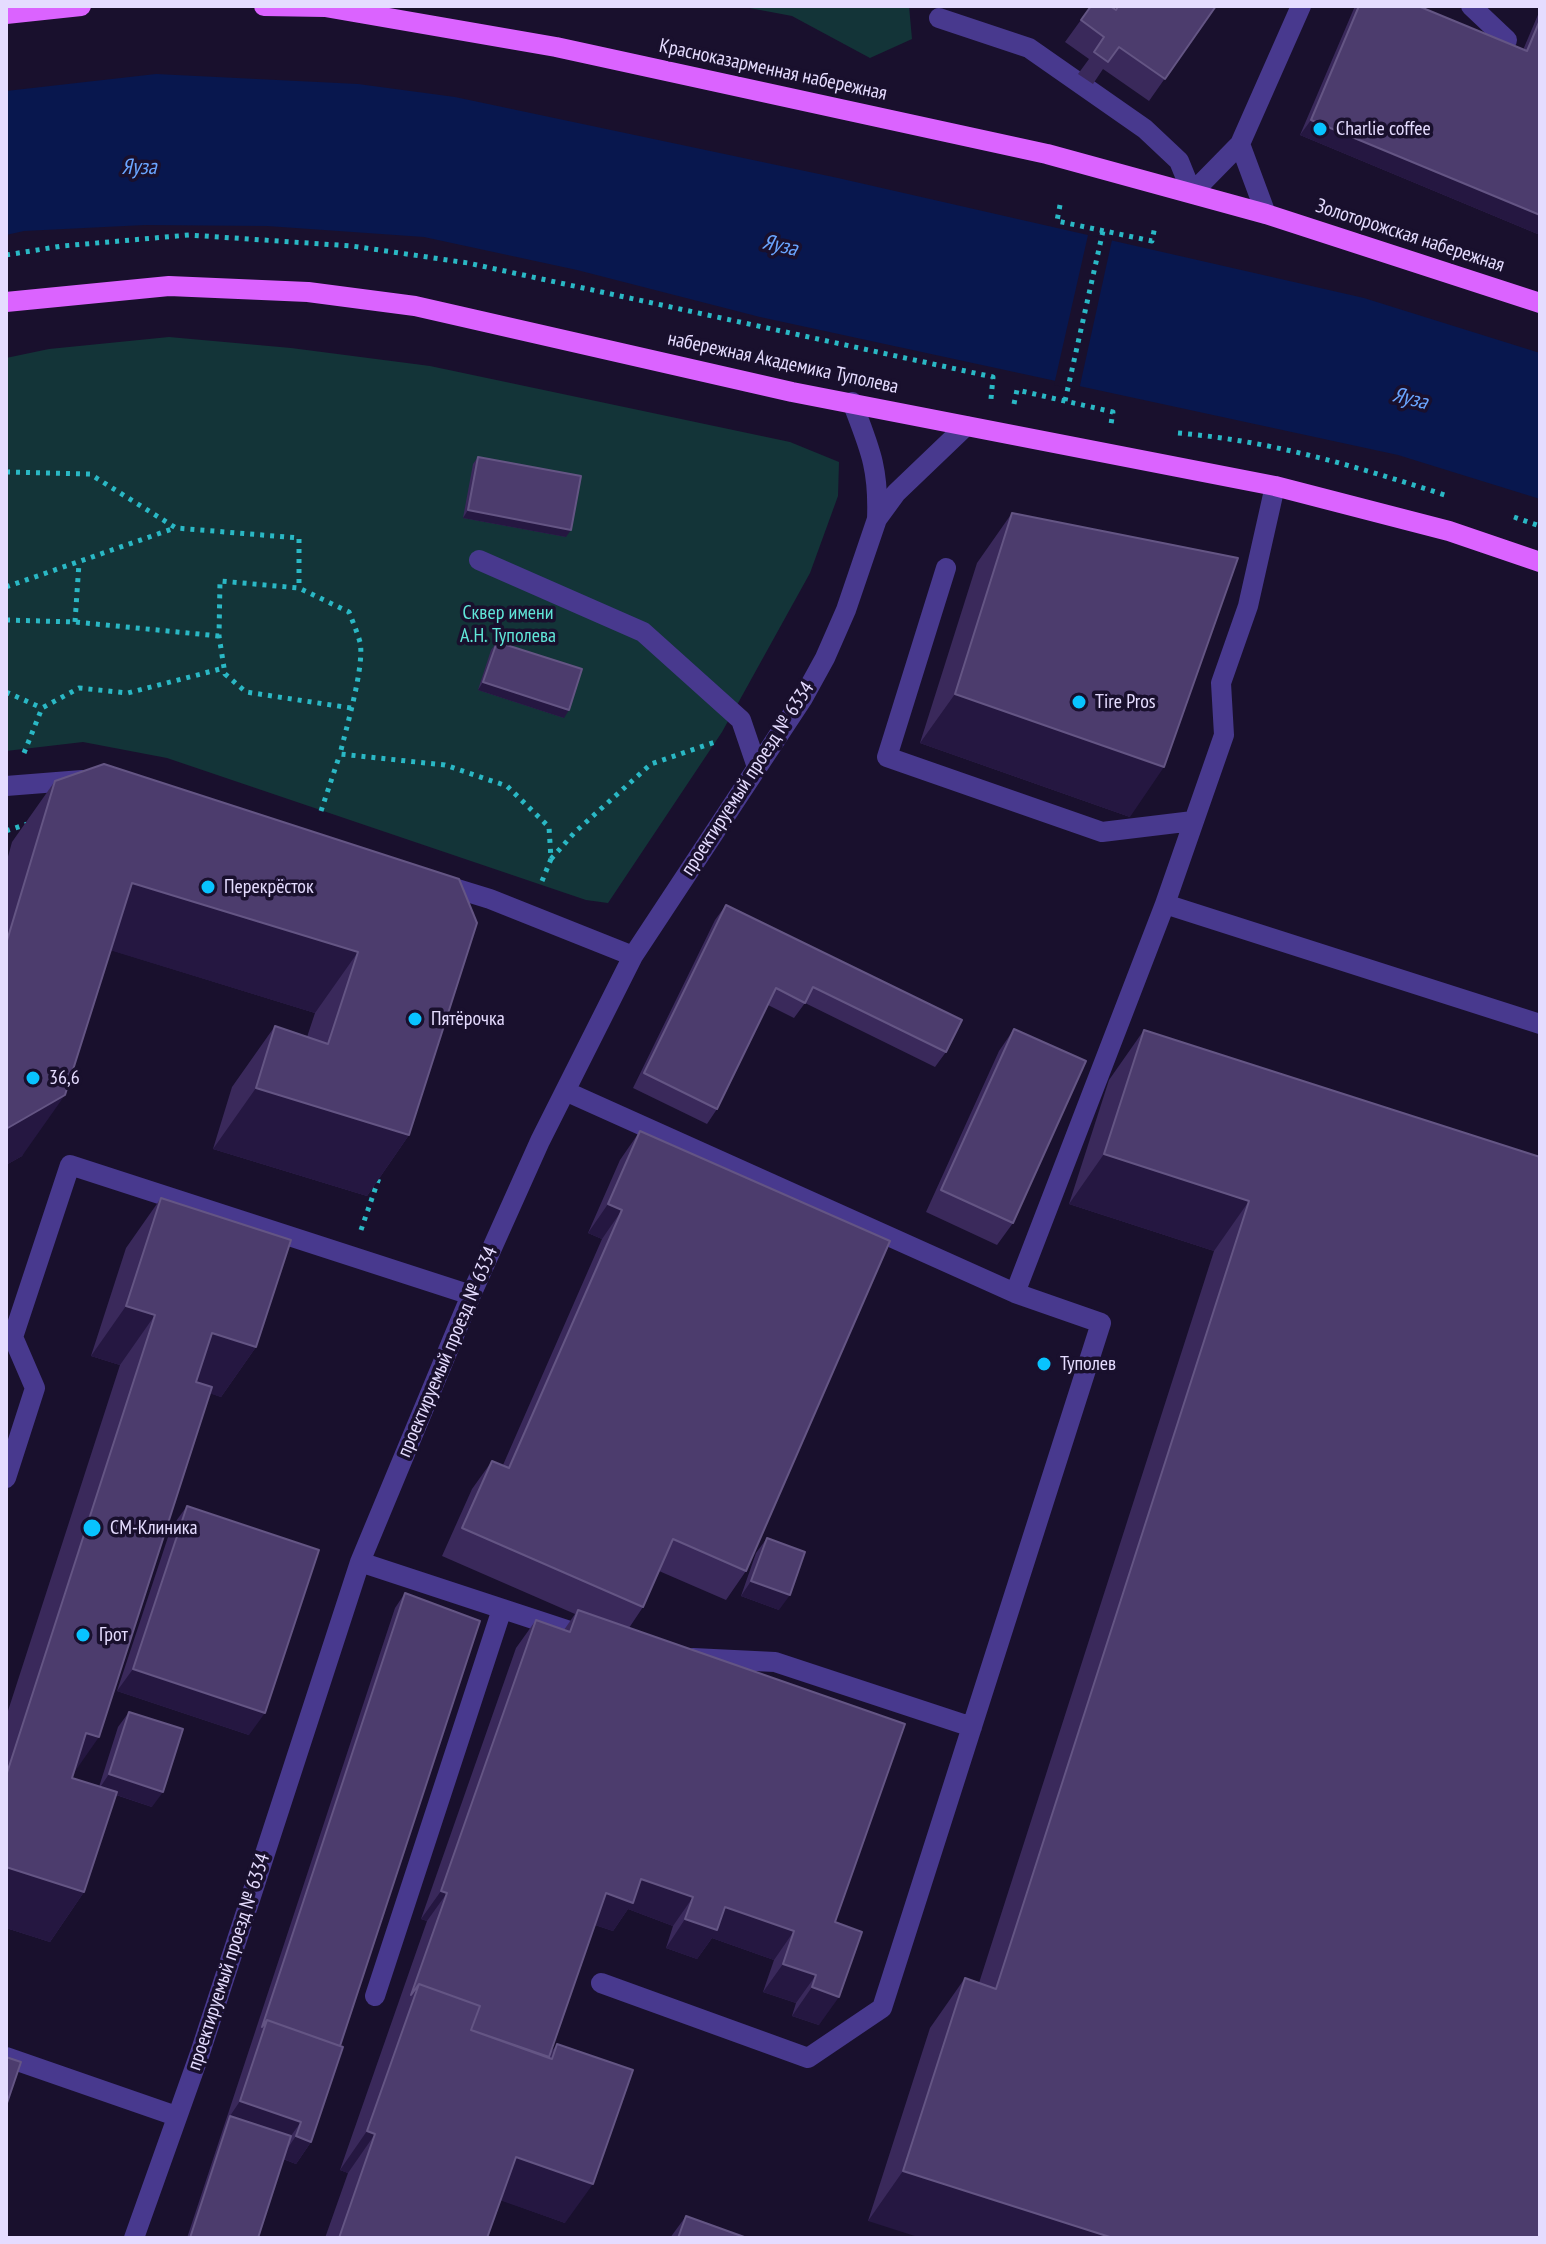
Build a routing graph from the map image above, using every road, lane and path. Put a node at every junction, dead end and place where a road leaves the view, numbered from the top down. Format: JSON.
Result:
{"nodes":[{"id":1,"x":81,"y":6,"type":"edge"},
{"id":2,"x":264,"y":6,"type":"edge"},
{"id":3,"x":1301,"y":6,"type":"edge"},
{"id":4,"x":1471,"y":6,"type":"edge"},
{"id":5,"x":6,"y":14,"type":"edge"},
{"id":6,"x":939,"y":18,"type":"dead end"},
{"id":7,"x":1507,"y":40,"type":"edge"},
{"id":8,"x":1240,"y":144,"type":"junction"},
{"id":9,"x":1192,"y":193,"type":"junction"},
{"id":10,"x":1060,"y":205,"type":"dead end"},
{"id":11,"x":1266,"y":214,"type":"junction"},
{"id":12,"x":1155,"y":226,"type":"dead end"},
{"id":13,"x":1103,"y":235,"type":"junction"},
{"id":14,"x":6,"y":255,"type":"edge"},
{"id":15,"x":6,"y":302,"type":"edge"},
{"id":16,"x":1540,"y":303,"type":"edge"},
{"id":17,"x":1066,"y":398,"type":"junction"},
{"id":18,"x":852,"y":402,"type":"junction"},
{"id":19,"x":1001,"y":402,"type":"dead end"},
{"id":20,"x":1014,"y":405,"type":"dead end"},
{"id":21,"x":966,"y":426,"type":"junction"},
{"id":22,"x":1110,"y":427,"type":"dead end"},
{"id":23,"x":6,"y":472,"type":"edge"},
{"id":24,"x":1275,"y":486,"type":"junction"},
{"id":25,"x":877,"y":519,"type":"junction"},
{"id":26,"x":176,"y":528,"type":"junction"},
{"id":27,"x":479,"y":560,"type":"dead end"},
{"id":28,"x":79,"y":562,"type":"junction"},
{"id":29,"x":1537,"y":565,"type":"edge"},
{"id":30,"x":946,"y":568,"type":"dead end"},
{"id":31,"x":6,"y":587,"type":"edge"},
{"id":32,"x":299,"y":588,"type":"junction"},
{"id":33,"x":6,"y":620,"type":"edge"},
{"id":34,"x":75,"y":622,"type":"junction"},
{"id":35,"x":219,"y":636,"type":"junction"},
{"id":36,"x":224,"y":668,"type":"junction"},
{"id":37,"x":6,"y":692,"type":"edge"},
{"id":38,"x":42,"y":708,"type":"junction"},
{"id":39,"x":351,"y":708,"type":"junction"},
{"id":40,"x":731,"y":737,"type":"dead end"},
{"id":41,"x":340,"y":754,"type":"junction"},
{"id":42,"x":24,"y":755,"type":"dead end"},
{"id":43,"x":757,"y":767,"type":"junction"},
{"id":44,"x":100,"y":778,"type":"edge"},
{"id":45,"x":6,"y":786,"type":"edge"},
{"id":46,"x":321,"y":811,"type":"dead end"},
{"id":47,"x":1193,"y":821,"type":"junction"},
{"id":48,"x":34,"y":822,"type":"dead end"},
{"id":49,"x":6,"y":831,"type":"edge"},
{"id":50,"x":551,"y":859,"type":"junction"},
{"id":51,"x":423,"y":878,"type":"edge"},
{"id":52,"x":539,"y":887,"type":"dead end"},
{"id":53,"x":1165,"y":904,"type":"junction"},
{"id":54,"x":633,"y":956,"type":"junction"},
{"id":55,"x":1540,"y":1024,"type":"edge"},
{"id":56,"x":565,"y":1091,"type":"junction"},
{"id":57,"x":380,"y":1174,"type":"edge"},
{"id":58,"x":360,"y":1234,"type":"dead end"},
{"id":59,"x":1015,"y":1293,"type":"junction"},
{"id":60,"x":471,"y":1295,"type":"junction"},
{"id":61,"x":6,"y":1478,"type":"edge"},
{"id":62,"x":360,"y":1562,"type":"junction"},
{"id":63,"x":502,"y":1609,"type":"junction"},
{"id":64,"x":603,"y":1642,"type":"edge"},
{"id":65,"x":675,"y":1657,"type":"edge"},
{"id":66,"x":972,"y":1727,"type":"junction"},
{"id":67,"x":601,"y":1983,"type":"dead end"},
{"id":68,"x":375,"y":1996,"type":"dead end"},
{"id":69,"x":6,"y":2057,"type":"edge"},
{"id":70,"x":176,"y":2116,"type":"junction"},
{"id":71,"x":134,"y":2238,"type":"edge"}],
"edges":[{"from":1,"to":5,"type":"main road"},
{"from":2,"to":9,"type":"main road","name":"Красноказарменная набережная"},
{"from":3,"to":8,"type":"street"},
{"from":4,"to":7,"type":"street"},
{"from":6,"to":9,"type":"street"},
{"from":8,"to":9,"type":"street"},
{"from":8,"to":11,"type":"street"},
{"from":9,"to":11,"type":"main road","name":"Красноказарменная набережная"},
{"from":10,"to":13,"type":"path"},
{"from":11,"to":16,"type":"main road","name":"Золоторожская набережная"},
{"from":12,"to":13,"type":"path"},
{"from":13,"to":17,"type":"path"},
{"from":14,"to":19,"type":"path"},
{"from":15,"to":18,"type":"main road","name":"набережная Академика Туполева"},
{"from":17,"to":20,"type":"path"},
{"from":17,"to":22,"type":"path"},
{"from":18,"to":21,"type":"main road","name":"набережная Академика Туполева"},
{"from":18,"to":25,"type":"street","name":"проектируемый проезд № 6334"},
{"from":21,"to":24,"type":"main road","name":"набережная Академика Туполева"},
{"from":21,"to":25,"type":"street","name":"проектируемый проезд № 6334"},
{"from":23,"to":26,"type":"path"},
{"from":24,"to":29,"type":"main road","name":"набережная Академика Туполева"},
{"from":24,"to":47,"type":"street"},
{"from":25,"to":43,"type":"street","name":"проектируемый проезд № 6334"},
{"from":26,"to":28,"type":"path"},
{"from":26,"to":32,"type":"path"},
{"from":27,"to":43,"type":"street"},
{"from":28,"to":31,"type":"path"},
{"from":28,"to":34,"type":"path"},
{"from":30,"to":47,"type":"street"},
{"from":32,"to":35,"type":"path"},
{"from":32,"to":39,"type":"path"},
{"from":33,"to":34,"type":"path"},
{"from":34,"to":35,"type":"path"},
{"from":35,"to":36,"type":"path"},
{"from":36,"to":38,"type":"path"},
{"from":36,"to":39,"type":"path"},
{"from":37,"to":38,"type":"path"},
{"from":38,"to":42,"type":"path"},
{"from":39,"to":41,"type":"path"},
{"from":40,"to":50,"type":"path"},
{"from":41,"to":46,"type":"path"},
{"from":41,"to":50,"type":"path"},
{"from":43,"to":54,"type":"street","name":"проектируемый проезд № 6334"},
{"from":44,"to":45,"type":"street"},
{"from":47,"to":53,"type":"street"},
{"from":48,"to":49,"type":"path"},
{"from":50,"to":52,"type":"path"},
{"from":51,"to":54,"type":"street"},
{"from":53,"to":55,"type":"street"},
{"from":53,"to":59,"type":"street"},
{"from":54,"to":56,"type":"street","name":"проектируемый проезд № 6334"},
{"from":56,"to":59,"type":"street"},
{"from":56,"to":60,"type":"street","name":"проектируемый проезд № 6334"},
{"from":57,"to":58,"type":"path"},
{"from":59,"to":66,"type":"street"},
{"from":60,"to":61,"type":"street"},
{"from":60,"to":62,"type":"street","name":"проектируемый проезд № 6334"},
{"from":62,"to":63,"type":"street"},
{"from":62,"to":70,"type":"street","name":"проектируемый проезд № 6334"},
{"from":63,"to":64,"type":"street"},
{"from":63,"to":68,"type":"street"},
{"from":65,"to":66,"type":"street"},
{"from":66,"to":67,"type":"street"},
{"from":69,"to":70,"type":"street"},
{"from":70,"to":71,"type":"street","name":"проектируемый проезд № 6334"}]}
